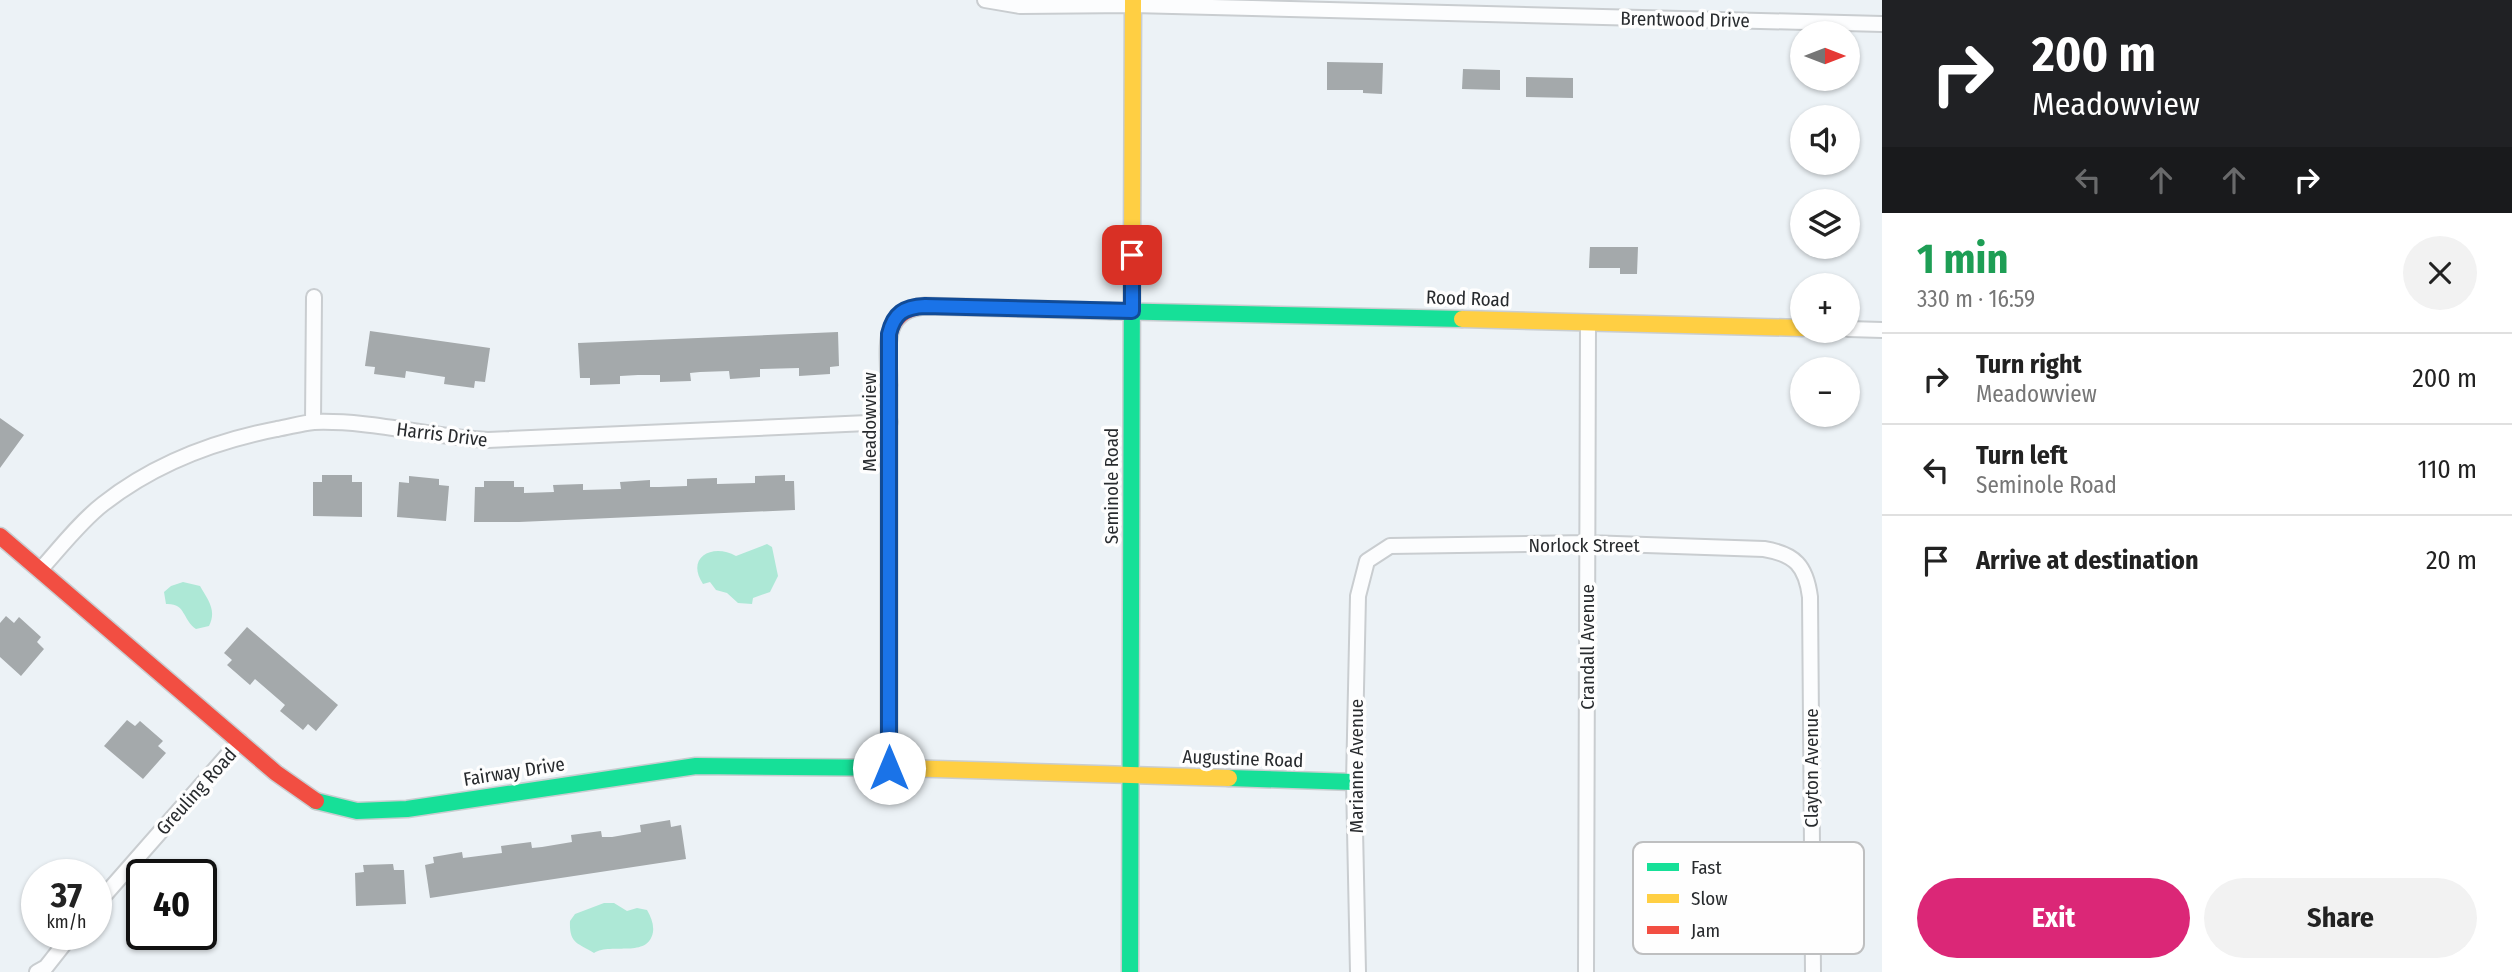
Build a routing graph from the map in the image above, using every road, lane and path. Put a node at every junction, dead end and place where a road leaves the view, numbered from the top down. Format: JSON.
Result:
{"nodes":[{"id":1,"x":985,"y":0,"type":"edge"},
{"id":2,"x":1133,"y":2,"type":"edge"},
{"id":3,"x":1882,"y":24,"type":"edge"},
{"id":4,"x":314,"y":296,"type":"dead end"},
{"id":5,"x":1132,"y":311,"type":"junction"},
{"id":6,"x":1588,"y":323,"type":"junction"},
{"id":7,"x":1790,"y":328,"type":"edge"},
{"id":8,"x":1860,"y":329,"type":"edge"},
{"id":9,"x":1882,"y":330,"type":"edge"},
{"id":10,"x":313,"y":422,"type":"junction"},
{"id":11,"x":890,"y":422,"type":"junction"},
{"id":12,"x":0,"y":536,"type":"edge"},
{"id":13,"x":1587,"y":543,"type":"junction"},
{"id":14,"x":1367,"y":561,"type":"joint"},
{"id":15,"x":1801,"y":566,"type":"joint"},
{"id":16,"x":41,"y":569,"type":"junction"},
{"id":17,"x":240,"y":741,"type":"junction"},
{"id":18,"x":889,"y":768,"type":"junction"},
{"id":19,"x":1131,"y":775,"type":"junction"},
{"id":20,"x":1354,"y":782,"type":"junction"},
{"id":21,"x":1812,"y":842,"type":"edge"},
{"id":22,"x":112,"y":887,"type":"edge"},
{"id":23,"x":59,"y":950,"type":"edge"},
{"id":24,"x":1813,"y":954,"type":"edge"},
{"id":25,"x":37,"y":972,"type":"edge"},
{"id":26,"x":1130,"y":972,"type":"edge"},
{"id":27,"x":1357,"y":972,"type":"edge"},
{"id":28,"x":1586,"y":972,"type":"edge"},
{"id":29,"x":1813,"y":972,"type":"edge"}],
"edges":[{"from":1,"to":2,"type":"street","name":"Brentwood Drive"},
{"from":2,"to":3,"type":"street","name":"Brentwood Drive"},
{"from":2,"to":5,"type":"street","name":"Seminole Road"},
{"from":4,"to":10,"type":"street"},
{"from":5,"to":6,"type":"street","name":"Rood Road"},
{"from":5,"to":11,"type":"street","name":"Meadowview"},
{"from":5,"to":19,"type":"street","name":"Seminole Road"},
{"from":6,"to":7,"type":"street","name":"Rood Road"},
{"from":6,"to":13,"type":"street","name":"Crandall Avenue"},
{"from":8,"to":9,"type":"street"},
{"from":10,"to":11,"type":"street","name":"Harris Drive"},
{"from":10,"to":16,"type":"street","name":"Harris Drive"},
{"from":11,"to":18,"type":"street","name":"Meadowview"},
{"from":12,"to":16,"type":"street","name":"Fairway Drive"},
{"from":13,"to":14,"type":"street","name":"Norlock Street"},
{"from":13,"to":15,"type":"street","name":"Norlock Street"},
{"from":13,"to":28,"type":"street","name":"Crandall Avenue"},
{"from":14,"to":20,"type":"street","name":"Marianne Avenue"},
{"from":15,"to":21,"type":"street","name":"Clayton Avenue"},
{"from":16,"to":17,"type":"street","name":"Fairway Drive"},
{"from":17,"to":18,"type":"street","name":"Fairway Drive"},
{"from":17,"to":22,"type":"street","name":"Greuling Road"},
{"from":18,"to":19,"type":"street","name":"Fairway Drive"},
{"from":19,"to":20,"type":"street","name":"Augustine Road"},
{"from":19,"to":26,"type":"street","name":"Seminole Road"},
{"from":20,"to":27,"type":"street","name":"Marianne Avenue"},
{"from":23,"to":25,"type":"street"},
{"from":24,"to":29,"type":"street","name":"Clayton Avenue"}]}
